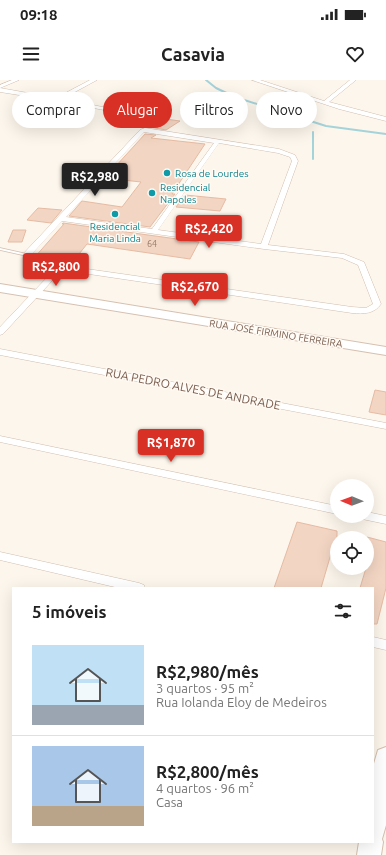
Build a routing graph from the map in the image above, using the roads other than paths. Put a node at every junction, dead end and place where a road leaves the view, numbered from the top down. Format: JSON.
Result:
{"nodes":[{"id":1,"x":16,"y":80,"type":"edge"},
{"id":2,"x":94,"y":80,"type":"edge"},
{"id":3,"x":254,"y":80,"type":"edge"},
{"id":4,"x":275,"y":80,"type":"edge"},
{"id":5,"x":353,"y":80,"type":"edge"},
{"id":6,"x":268,"y":85,"type":"junction"},
{"id":7,"x":0,"y":89,"type":"edge"},
{"id":8,"x":17,"y":92,"type":"edge"},
{"id":9,"x":70,"y":92,"type":"edge"},
{"id":10,"x":325,"y":103,"type":"junction"},
{"id":11,"x":386,"y":119,"type":"edge"},
{"id":12,"x":217,"y":142,"type":"junction"},
{"id":13,"x":62,"y":218,"type":"junction"},
{"id":14,"x":154,"y":231,"type":"junction"},
{"id":15,"x":264,"y":247,"type":"junction"},
{"id":16,"x":0,"y":249,"type":"edge"},
{"id":17,"x":28,"y":255,"type":"junction"},
{"id":18,"x":61,"y":268,"type":"junction"},
{"id":19,"x":0,"y":288,"type":"edge"},
{"id":20,"x":37,"y":294,"type":"junction"},
{"id":21,"x":0,"y":332,"type":"edge"},
{"id":22,"x":386,"y":351,"type":"edge"},
{"id":23,"x":0,"y":352,"type":"edge"},
{"id":24,"x":386,"y":426,"type":"edge"},
{"id":25,"x":0,"y":439,"type":"edge"},
{"id":26,"x":330,"y":509,"type":"edge"},
{"id":27,"x":374,"y":518,"type":"edge"},
{"id":28,"x":386,"y":520,"type":"edge"},
{"id":29,"x":0,"y":556,"type":"edge"},
{"id":30,"x":135,"y":587,"type":"edge"},
{"id":31,"x":374,"y":642,"type":"edge"},
{"id":32,"x":386,"y":645,"type":"edge"},
{"id":33,"x":386,"y":757,"type":"edge"},
{"id":34,"x":374,"y":824,"type":"edge"},
{"id":35,"x":371,"y":843,"type":"edge"},
{"id":36,"x":369,"y":855,"type":"edge"}],
"edges":[{"from":1,"to":7,"type":"street"},
{"from":2,"to":9,"type":"street"},
{"from":3,"to":6,"type":"street"},
{"from":4,"to":6,"type":"street"},
{"from":5,"to":10,"type":"street"},
{"from":6,"to":10,"type":"street"},
{"from":7,"to":8,"type":"street"},
{"from":10,"to":11,"type":"street"},
{"from":12,"to":13,"type":"street"},
{"from":12,"to":14,"type":"street"},
{"from":12,"to":15,"type":"street"},
{"from":13,"to":14,"type":"street"},
{"from":13,"to":17,"type":"street"},
{"from":14,"to":15,"type":"street"},
{"from":15,"to":18,"type":"street"},
{"from":16,"to":17,"type":"lane"},
{"from":17,"to":18,"type":"street"},
{"from":18,"to":20,"type":"street"},
{"from":19,"to":20,"type":"main road","name":"RUA JOSÉ FIRMINO FERREIRA"},
{"from":20,"to":21,"type":"street"},
{"from":20,"to":22,"type":"main road","name":"RUA JOSÉ FIRMINO FERREIRA"},
{"from":23,"to":24,"type":"street","name":"RUA PEDRO ALVES DE ANDRADE"},
{"from":25,"to":26,"type":"street"},
{"from":27,"to":28,"type":"street"},
{"from":29,"to":30,"type":"street"},
{"from":31,"to":32,"type":"street"},
{"from":33,"to":34,"type":"main road"},
{"from":35,"to":36,"type":"main road"}]}
